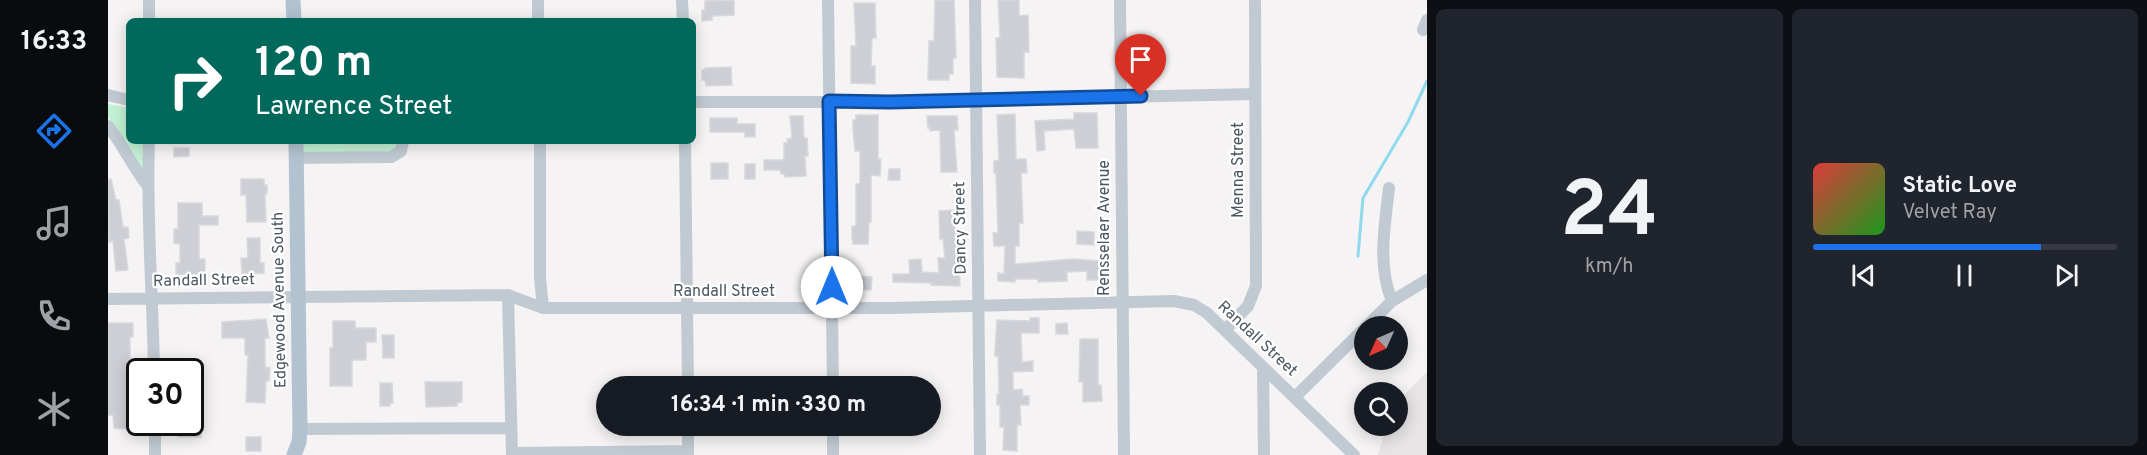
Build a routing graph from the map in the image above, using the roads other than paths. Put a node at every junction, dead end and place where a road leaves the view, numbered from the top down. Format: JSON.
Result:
{"nodes":[{"id":1,"x":149,"y":0,"type":"edge"},
{"id":2,"x":293,"y":0,"type":"edge"},
{"id":3,"x":538,"y":0,"type":"edge"},
{"id":4,"x":682,"y":0,"type":"edge"},
{"id":5,"x":828,"y":0,"type":"edge"},
{"id":6,"x":975,"y":0,"type":"edge"},
{"id":7,"x":1120,"y":0,"type":"edge"},
{"id":8,"x":1255,"y":0,"type":"edge"},
{"id":9,"x":149,"y":18,"type":"edge"},
{"id":10,"x":294,"y":18,"type":"edge"},
{"id":11,"x":538,"y":18,"type":"edge"},
{"id":12,"x":683,"y":18,"type":"edge"},
{"id":13,"x":1255,"y":94,"type":"junction"},
{"id":14,"x":108,"y":95,"type":"edge"},
{"id":15,"x":1121,"y":97,"type":"junction"},
{"id":16,"x":126,"y":99,"type":"edge"},
{"id":17,"x":976,"y":99,"type":"junction"},
{"id":18,"x":829,"y":101,"type":"junction"},
{"id":19,"x":696,"y":102,"type":"edge"},
{"id":20,"x":108,"y":126,"type":"edge"},
{"id":21,"x":149,"y":144,"type":"edge"},
{"id":22,"x":402,"y":144,"type":"edge"},
{"id":23,"x":540,"y":144,"type":"edge"},
{"id":24,"x":685,"y":144,"type":"edge"},
{"id":25,"x":295,"y":147,"type":"edge"},
{"id":26,"x":147,"y":185,"type":"junction"},
{"id":27,"x":1389,"y":188,"type":"dead end"},
{"id":28,"x":1427,"y":280,"type":"edge"},
{"id":29,"x":508,"y":295,"type":"junction"},
{"id":30,"x":298,"y":297,"type":"junction"},
{"id":31,"x":153,"y":298,"type":"junction"},
{"id":32,"x":108,"y":299,"type":"edge"},
{"id":33,"x":1392,"y":301,"type":"junction"},
{"id":34,"x":1122,"y":302,"type":"junction"},
{"id":35,"x":979,"y":306,"type":"junction"},
{"id":36,"x":543,"y":308,"type":"junction"},
{"id":37,"x":832,"y":308,"type":"junction"},
{"id":38,"x":688,"y":309,"type":"junction"},
{"id":39,"x":1226,"y":329,"type":"junction"},
{"id":40,"x":154,"y":358,"type":"edge"},
{"id":41,"x":1263,"y":367,"type":"junction"},
{"id":42,"x":688,"y":376,"type":"edge"},
{"id":43,"x":833,"y":376,"type":"edge"},
{"id":44,"x":1295,"y":397,"type":"junction"},
{"id":45,"x":511,"y":428,"type":"junction"},
{"id":46,"x":155,"y":436,"type":"edge"},
{"id":47,"x":688,"y":436,"type":"edge"},
{"id":48,"x":833,"y":436,"type":"edge"},
{"id":49,"x":300,"y":445,"type":"edge"},
{"id":50,"x":688,"y":453,"type":"edge"},
{"id":51,"x":512,"y":454,"type":"edge"},
{"id":52,"x":155,"y":455,"type":"edge"},
{"id":53,"x":833,"y":455,"type":"edge"},
{"id":54,"x":980,"y":455,"type":"edge"},
{"id":55,"x":1124,"y":455,"type":"edge"},
{"id":56,"x":1264,"y":455,"type":"edge"},
{"id":57,"x":1354,"y":455,"type":"edge"}],
"edges":[{"from":1,"to":9,"type":"street"},
{"from":2,"to":10,"type":"main road"},
{"from":3,"to":11,"type":"street"},
{"from":4,"to":12,"type":"street"},
{"from":5,"to":18,"type":"street"},
{"from":6,"to":17,"type":"street","name":"Dancy Street"},
{"from":7,"to":15,"type":"street","name":"Rensselaer Avenue"},
{"from":8,"to":13,"type":"street","name":"Menna Street"},
{"from":13,"to":15,"type":"street"},
{"from":13,"to":39,"type":"street","name":"Menna Street"},
{"from":14,"to":16,"type":"street"},
{"from":15,"to":17,"type":"street"},
{"from":15,"to":34,"type":"street","name":"Rensselaer Avenue"},
{"from":17,"to":18,"type":"street"},
{"from":17,"to":35,"type":"street","name":"Dancy Street"},
{"from":18,"to":19,"type":"street"},
{"from":18,"to":37,"type":"street"},
{"from":20,"to":26,"type":"street"},
{"from":21,"to":26,"type":"street"},
{"from":22,"to":25,"type":"street"},
{"from":23,"to":36,"type":"street"},
{"from":24,"to":38,"type":"street"},
{"from":25,"to":30,"type":"main road","name":"Edgewood Avenue South"},
{"from":26,"to":31,"type":"street"},
{"from":27,"to":33,"type":"street"},
{"from":28,"to":33,"type":"street"},
{"from":29,"to":30,"type":"street","name":"Randall Street"},
{"from":29,"to":36,"type":"street","name":"Randall Street"},
{"from":29,"to":45,"type":"street"},
{"from":30,"to":31,"type":"street","name":"Randall Street"},
{"from":30,"to":49,"type":"main road","name":"Edgewood Avenue South"},
{"from":31,"to":32,"type":"street","name":"Randall Street"},
{"from":31,"to":40,"type":"street"},
{"from":33,"to":44,"type":"street"},
{"from":34,"to":35,"type":"street","name":"Randall Street"},
{"from":34,"to":39,"type":"street","name":"Randall Street"},
{"from":34,"to":55,"type":"street","name":"Rensselaer Avenue"},
{"from":35,"to":37,"type":"street","name":"Randall Street"},
{"from":35,"to":54,"type":"street","name":"Dancy Street"},
{"from":36,"to":38,"type":"street","name":"Randall Street"},
{"from":37,"to":38,"type":"street","name":"Randall Street"},
{"from":37,"to":43,"type":"street"},
{"from":38,"to":42,"type":"street"},
{"from":39,"to":41,"type":"street","name":"Randall Street"},
{"from":41,"to":44,"type":"street","name":"Randall Street"},
{"from":41,"to":56,"type":"street"},
{"from":44,"to":57,"type":"street","name":"Randall Street"},
{"from":45,"to":49,"type":"street"},
{"from":45,"to":51,"type":"street"},
{"from":46,"to":52,"type":"street"},
{"from":47,"to":50,"type":"street"},
{"from":48,"to":53,"type":"street"},
{"from":50,"to":51,"type":"street"}]}
